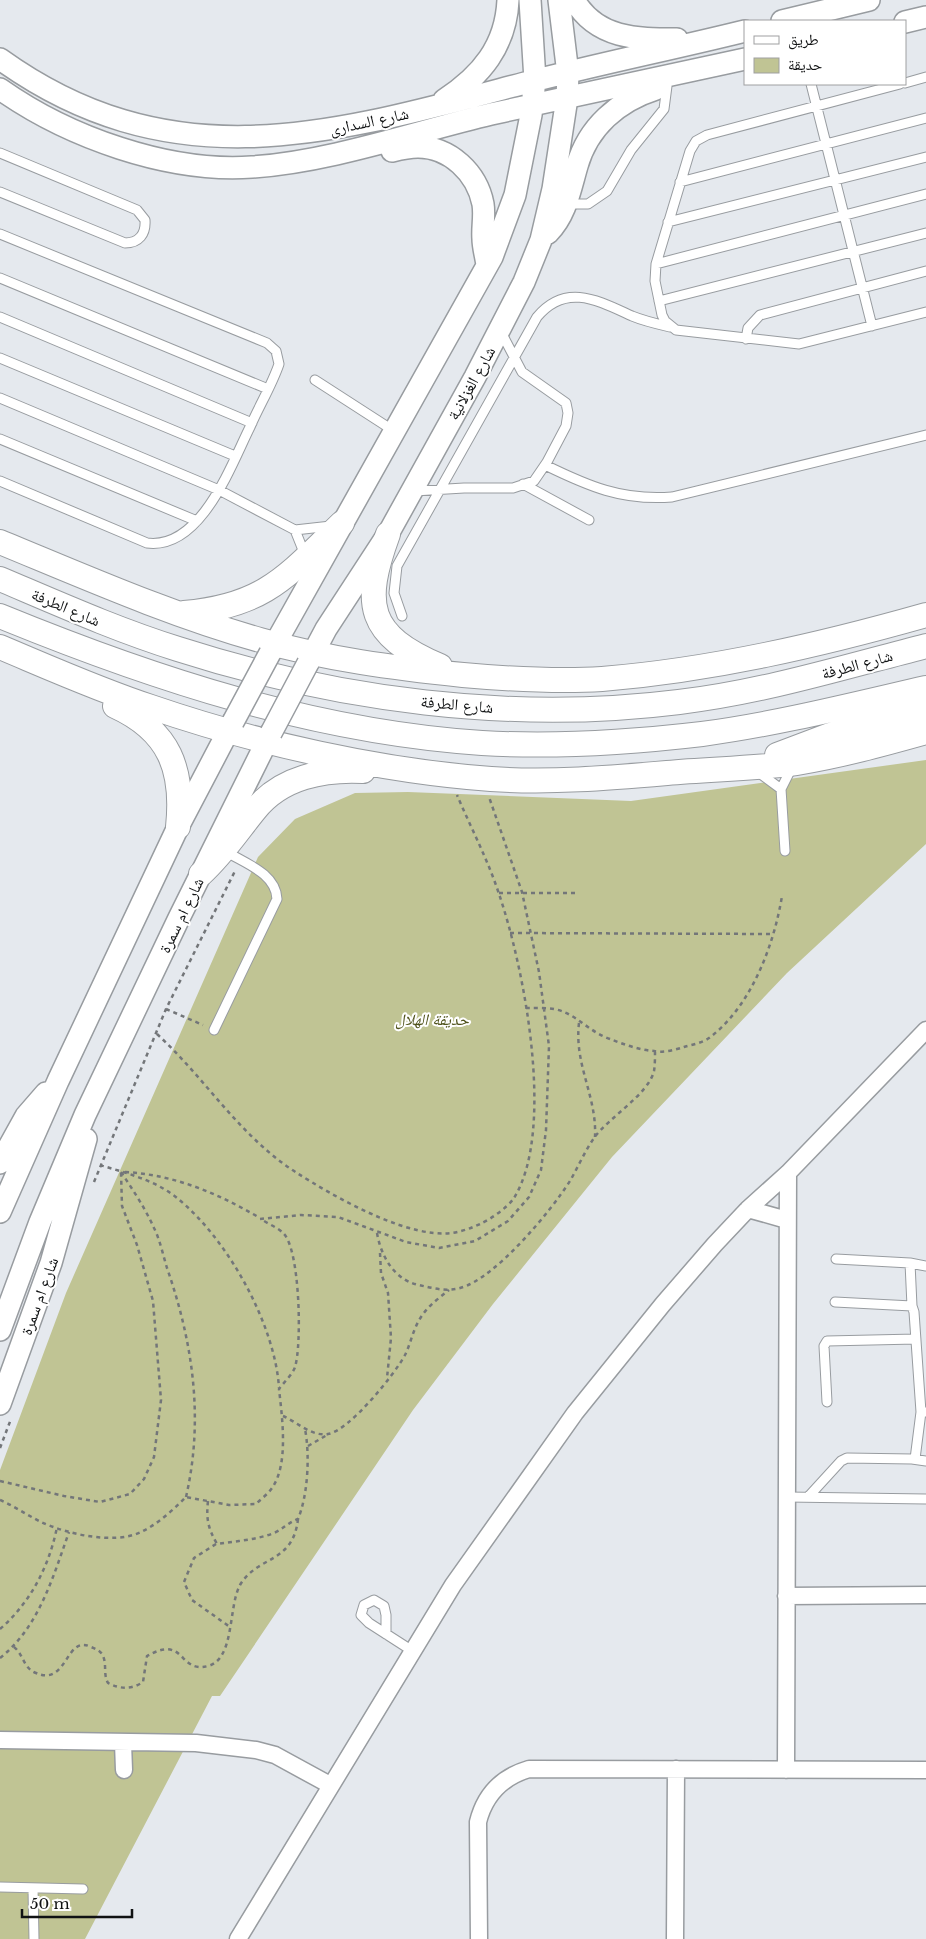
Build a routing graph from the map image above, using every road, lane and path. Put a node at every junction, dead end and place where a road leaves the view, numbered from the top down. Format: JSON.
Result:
{"nodes":[{"id":1,"x":508,"y":0,"type":"edge"},
{"id":2,"x":530,"y":0,"type":"edge"},
{"id":3,"x":559,"y":0,"type":"edge"},
{"id":4,"x":574,"y":0,"type":"edge"},
{"id":5,"x":869,"y":0,"type":"edge"},
{"id":6,"x":926,"y":17,"type":"edge"},
{"id":7,"x":786,"y":20,"type":"edge"},
{"id":8,"x":906,"y":22,"type":"edge"},
{"id":9,"x":744,"y":31,"type":"edge"},
{"id":10,"x":714,"y":38,"type":"junction"},
{"id":11,"x":744,"y":59,"type":"edge"},
{"id":12,"x":0,"y":60,"type":"edge"},
{"id":13,"x":696,"y":70,"type":"junction"},
{"id":14,"x":568,"y":74,"type":"junction"},
{"id":15,"x":926,"y":77,"type":"edge"},
{"id":16,"x":535,"y":80,"type":"junction"},
{"id":17,"x":906,"y":83,"type":"edge"},
{"id":18,"x":812,"y":85,"type":"edge"},
{"id":19,"x":896,"y":85,"type":"edge"},
{"id":20,"x":667,"y":86,"type":"junction"},
{"id":21,"x":0,"y":89,"type":"edge"},
{"id":22,"x":566,"y":98,"type":"junction"},
{"id":23,"x":532,"y":105,"type":"junction"},
{"id":24,"x":817,"y":106,"type":"junction"},
{"id":25,"x":430,"y":108,"type":"junction"},
{"id":26,"x":926,"y":118,"type":"edge"},
{"id":27,"x":826,"y":143,"type":"junction"},
{"id":28,"x":335,"y":152,"type":"junction"},
{"id":29,"x":0,"y":153,"type":"edge"},
{"id":30,"x":926,"y":157,"type":"edge"},
{"id":31,"x":836,"y":180,"type":"junction"},
{"id":32,"x":680,"y":182,"type":"junction"},
{"id":33,"x":0,"y":192,"type":"edge"},
{"id":34,"x":926,"y":194,"type":"edge"},
{"id":35,"x":566,"y":204,"type":"junction"},
{"id":36,"x":844,"y":215,"type":"junction"},
{"id":37,"x":668,"y":222,"type":"junction"},
{"id":38,"x":926,"y":233,"type":"edge"},
{"id":39,"x":0,"y":234,"type":"edge"},
{"id":40,"x":541,"y":240,"type":"junction"},
{"id":41,"x":853,"y":251,"type":"junction"},
{"id":42,"x":656,"y":264,"type":"junction"},
{"id":43,"x":487,"y":265,"type":"junction"},
{"id":44,"x":926,"y":271,"type":"edge"},
{"id":45,"x":0,"y":278,"type":"edge"},
{"id":46,"x":862,"y":288,"type":"junction"},
{"id":47,"x":659,"y":301,"type":"junction"},
{"id":48,"x":926,"y":312,"type":"edge"},
{"id":49,"x":0,"y":317,"type":"edge"},
{"id":50,"x":872,"y":326,"type":"junction"},
{"id":51,"x":670,"y":327,"type":"junction"},
{"id":52,"x":500,"y":330,"type":"junction"},
{"id":53,"x":746,"y":339,"type":"junction"},
{"id":54,"x":0,"y":358,"type":"edge"},
{"id":55,"x":514,"y":358,"type":"junction"},
{"id":56,"x":314,"y":380,"type":"dead end"},
{"id":57,"x":268,"y":390,"type":"junction"},
{"id":58,"x":0,"y":398,"type":"edge"},
{"id":59,"x":252,"y":423,"type":"junction"},
{"id":60,"x":394,"y":432,"type":"junction"},
{"id":61,"x":926,"y":434,"type":"edge"},
{"id":62,"x":0,"y":438,"type":"edge"},
{"id":63,"x":235,"y":456,"type":"junction"},
{"id":64,"x":545,"y":465,"type":"junction"},
{"id":65,"x":0,"y":481,"type":"edge"},
{"id":66,"x":523,"y":484,"type":"junction"},
{"id":67,"x":440,"y":489,"type":"junction"},
{"id":68,"x":219,"y":490,"type":"junction"},
{"id":69,"x":411,"y":492,"type":"junction"},
{"id":70,"x":589,"y":520,"type":"dead end"},
{"id":71,"x":197,"y":521,"type":"junction"},
{"id":72,"x":342,"y":523,"type":"junction"},
{"id":73,"x":295,"y":530,"type":"junction"},
{"id":74,"x":388,"y":534,"type":"junction"},
{"id":75,"x":0,"y":542,"type":"edge"},
{"id":76,"x":305,"y":558,"type":"junction"},
{"id":77,"x":0,"y":579,"type":"edge"},
{"id":78,"x":177,"y":613,"type":"junction"},
{"id":79,"x":926,"y":615,"type":"edge"},
{"id":80,"x":0,"y":616,"type":"edge"},
{"id":81,"x":402,"y":616,"type":"dead end"},
{"id":82,"x":926,"y":646,"type":"edge"},
{"id":83,"x":0,"y":647,"type":"edge"},
{"id":84,"x":273,"y":649,"type":"junction"},
{"id":85,"x":311,"y":658,"type":"junction"},
{"id":86,"x":460,"y":674,"type":"junction"},
{"id":87,"x":71,"y":676,"type":"junction"},
{"id":88,"x":926,"y":688,"type":"edge"},
{"id":89,"x":926,"y":708,"type":"edge"},
{"id":90,"x":231,"y":726,"type":"junction"},
{"id":91,"x":926,"y":732,"type":"edge"},
{"id":92,"x":269,"y":737,"type":"junction"},
{"id":93,"x":795,"y":763,"type":"junction"},
{"id":94,"x":402,"y":767,"type":"junction"},
{"id":95,"x":745,"y":768,"type":"junction"},
{"id":96,"x":781,"y":789,"type":"junction"},
{"id":97,"x":454,"y":790,"type":"dead end"},
{"id":98,"x":487,"y":793,"type":"dead end"},
{"id":99,"x":178,"y":827,"type":"junction"},
{"id":100,"x":785,"y":851,"type":"dead end"},
{"id":101,"x":232,"y":856,"type":"junction"},
{"id":102,"x":201,"y":874,"type":"junction"},
{"id":103,"x":522,"y":892,"type":"junction"},
{"id":104,"x":499,"y":893,"type":"junction"},
{"id":105,"x":575,"y":893,"type":"dead end"},
{"id":106,"x":782,"y":896,"type":"dead end"},
{"id":107,"x":530,"y":932,"type":"junction"},
{"id":108,"x":510,"y":933,"type":"junction"},
{"id":109,"x":774,"y":934,"type":"junction"},
{"id":110,"x":526,"y":1008,"type":"junction"},
{"id":111,"x":542,"y":1008,"type":"junction"},
{"id":112,"x":166,"y":1009,"type":"junction"},
{"id":113,"x":579,"y":1023,"type":"junction"},
{"id":114,"x":214,"y":1030,"type":"joint"},
{"id":115,"x":926,"y":1030,"type":"edge"},
{"id":116,"x":655,"y":1052,"type":"junction"},
{"id":117,"x":58,"y":1081,"type":"junction"},
{"id":118,"x":93,"y":1099,"type":"junction"},
{"id":119,"x":595,"y":1137,"type":"junction"},
{"id":120,"x":0,"y":1163,"type":"edge"},
{"id":121,"x":100,"y":1165,"type":"dead end"},
{"id":122,"x":121,"y":1172,"type":"junction"},
{"id":123,"x":788,"y":1173,"type":"junction"},
{"id":124,"x":748,"y":1209,"type":"junction"},
{"id":125,"x":0,"y":1212,"type":"edge"},
{"id":126,"x":262,"y":1220,"type":"junction"},
{"id":127,"x":787,"y":1220,"type":"junction"},
{"id":128,"x":377,"y":1232,"type":"junction"},
{"id":129,"x":380,"y":1250,"type":"junction"},
{"id":130,"x":836,"y":1259,"type":"dead end"},
{"id":131,"x":910,"y":1263,"type":"junction"},
{"id":132,"x":926,"y":1266,"type":"edge"},
{"id":133,"x":450,"y":1289,"type":"junction"},
{"id":134,"x":835,"y":1302,"type":"dead end"},
{"id":135,"x":912,"y":1306,"type":"junction"},
{"id":136,"x":0,"y":1330,"type":"edge"},
{"id":137,"x":916,"y":1339,"type":"junction"},
{"id":138,"x":387,"y":1380,"type":"junction"},
{"id":139,"x":279,"y":1389,"type":"junction"},
{"id":140,"x":827,"y":1402,"type":"dead end"},
{"id":141,"x":0,"y":1404,"type":"edge"},
{"id":142,"x":923,"y":1412,"type":"edge"},
{"id":143,"x":282,"y":1416,"type":"junction"},
{"id":144,"x":304,"y":1428,"type":"junction"},
{"id":145,"x":328,"y":1434,"type":"junction"},
{"id":146,"x":308,"y":1446,"type":"junction"},
{"id":147,"x":915,"y":1459,"type":"junction"},
{"id":148,"x":926,"y":1462,"type":"edge"},
{"id":149,"x":0,"y":1481,"type":"edge"},
{"id":150,"x":809,"y":1496,"type":"junction"},
{"id":151,"x":186,"y":1497,"type":"junction"},
{"id":152,"x":786,"y":1497,"type":"junction"},
{"id":153,"x":926,"y":1499,"type":"edge"},
{"id":154,"x":0,"y":1500,"type":"edge"},
{"id":155,"x":208,"y":1501,"type":"junction"},
{"id":156,"x":298,"y":1519,"type":"junction"},
{"id":157,"x":57,"y":1527,"type":"junction"},
{"id":158,"x":70,"y":1532,"type":"junction"},
{"id":159,"x":216,"y":1544,"type":"junction"},
{"id":160,"x":926,"y":1595,"type":"edge"},
{"id":161,"x":786,"y":1596,"type":"junction"},
{"id":162,"x":230,"y":1627,"type":"junction"},
{"id":163,"x":0,"y":1629,"type":"edge"},
{"id":164,"x":386,"y":1634,"type":"dead end"},
{"id":165,"x":14,"y":1647,"type":"junction"},
{"id":166,"x":412,"y":1650,"type":"junction"},
{"id":167,"x":0,"y":1658,"type":"edge"},
{"id":168,"x":3,"y":1742,"type":"edge"},
{"id":169,"x":123,"y":1743,"type":"junction"},
{"id":170,"x":676,"y":1769,"type":"junction"},
{"id":171,"x":124,"y":1770,"type":"dead end"},
{"id":172,"x":786,"y":1770,"type":"junction"},
{"id":173,"x":926,"y":1770,"type":"edge"},
{"id":174,"x":330,"y":1785,"type":"junction"},
{"id":175,"x":0,"y":1887,"type":"edge"},
{"id":176,"x":33,"y":1889,"type":"junction"},
{"id":177,"x":83,"y":1889,"type":"dead end"},
{"id":178,"x":34,"y":1939,"type":"edge"},
{"id":179,"x":238,"y":1939,"type":"edge"},
{"id":180,"x":479,"y":1939,"type":"edge"},
{"id":181,"x":675,"y":1939,"type":"edge"}],
"edges":[{"from":1,"to":25,"type":"street"},
{"from":2,"to":16,"type":"street"},
{"from":3,"to":14,"type":"street","name":"شارع الغزلانية"},
{"from":4,"to":10,"type":"street"},
{"from":5,"to":7,"type":"street"},
{"from":6,"to":8,"type":"street"},
{"from":9,"to":10,"type":"street","name":"شارع السدارى"},
{"from":10,"to":14,"type":"street","name":"شارع السدارى"},
{"from":11,"to":13,"type":"street","name":"شارع السدارى"},
{"from":12,"to":25,"type":"street","name":"شارع السدارى"},
{"from":13,"to":20,"type":"street"},
{"from":13,"to":22,"type":"street","name":"شارع السدارى"},
{"from":14,"to":16,"type":"street","name":"شارع السدارى"},
{"from":14,"to":22,"type":"street","name":"شارع الغزلانية"},
{"from":15,"to":17,"type":"lane"},
{"from":16,"to":23,"type":"street"},
{"from":16,"to":25,"type":"street","name":"شارع السدارى"},
{"from":18,"to":24,"type":"lane"},
{"from":19,"to":24,"type":"lane"},
{"from":20,"to":35,"type":"street"},
{"from":20,"to":35,"type":"lane"},
{"from":21,"to":28,"type":"street","name":"شارع السدارى"},
{"from":22,"to":23,"type":"street","name":"شارع السدارى"},
{"from":22,"to":40,"type":"street","name":"شارع الغزلانية"},
{"from":23,"to":28,"type":"street","name":"شارع السدارى"},
{"from":23,"to":43,"type":"street"},
{"from":24,"to":27,"type":"lane"},
{"from":24,"to":32,"type":"lane"},
{"from":26,"to":27,"type":"lane"},
{"from":27,"to":31,"type":"lane"},
{"from":27,"to":32,"type":"lane"},
{"from":28,"to":43,"type":"street"},
{"from":29,"to":33,"type":"lane"},
{"from":30,"to":31,"type":"lane"},
{"from":31,"to":36,"type":"lane"},
{"from":31,"to":37,"type":"lane"},
{"from":32,"to":37,"type":"lane"},
{"from":34,"to":36,"type":"lane"},
{"from":35,"to":40,"type":"street"},
{"from":36,"to":41,"type":"lane"},
{"from":36,"to":42,"type":"lane"},
{"from":37,"to":42,"type":"lane"},
{"from":38,"to":41,"type":"lane"},
{"from":39,"to":57,"type":"lane"},
{"from":40,"to":52,"type":"street","name":"شارع الغزلانية"},
{"from":41,"to":46,"type":"lane"},
{"from":41,"to":47,"type":"lane"},
{"from":42,"to":47,"type":"lane"},
{"from":43,"to":60,"type":"street"},
{"from":44,"to":46,"type":"lane"},
{"from":45,"to":57,"type":"lane"},
{"from":46,"to":50,"type":"lane"},
{"from":46,"to":53,"type":"lane"},
{"from":47,"to":51,"type":"lane"},
{"from":48,"to":50,"type":"lane"},
{"from":49,"to":59,"type":"lane"},
{"from":50,"to":53,"type":"lane"},
{"from":51,"to":53,"type":"lane"},
{"from":51,"to":55,"type":"lane"},
{"from":52,"to":55,"type":"lane"},
{"from":52,"to":69,"type":"street","name":"شارع الغزلانية"},
{"from":54,"to":63,"type":"lane"},
{"from":55,"to":64,"type":"lane"},
{"from":55,"to":67,"type":"lane"},
{"from":56,"to":60,"type":"lane"},
{"from":57,"to":59,"type":"lane"},
{"from":58,"to":68,"type":"lane"},
{"from":59,"to":63,"type":"lane"},
{"from":60,"to":72,"type":"street"},
{"from":61,"to":64,"type":"lane"},
{"from":62,"to":71,"type":"lane"},
{"from":63,"to":68,"type":"lane"},
{"from":64,"to":66,"type":"lane"},
{"from":65,"to":71,"type":"lane"},
{"from":66,"to":67,"type":"lane"},
{"from":66,"to":70,"type":"lane"},
{"from":67,"to":69,"type":"lane"},
{"from":67,"to":81,"type":"lane"},
{"from":68,"to":71,"type":"lane"},
{"from":68,"to":73,"type":"lane"},
{"from":69,"to":74,"type":"street","name":"شارع الغزلانية"},
{"from":72,"to":73,"type":"lane"},
{"from":72,"to":76,"type":"main road"},
{"from":72,"to":84,"type":"street"},
{"from":73,"to":76,"type":"lane"},
{"from":74,"to":85,"type":"street","name":"شارع الغزلانية"},
{"from":74,"to":86,"type":"main road"},
{"from":75,"to":78,"type":"main road"},
{"from":76,"to":78,"type":"main road"},
{"from":77,"to":82,"type":"main road","name":"شارع الطرفة"},
{"from":78,"to":84,"type":"main road"},
{"from":79,"to":86,"type":"main road"},
{"from":80,"to":88,"type":"main road","name":"شارع الطرفة"},
{"from":83,"to":87,"type":"main road"},
{"from":84,"to":85,"type":"main road"},
{"from":84,"to":90,"type":"street","bridge":true},
{"from":85,"to":86,"type":"main road"},
{"from":85,"to":92,"type":"street","name":"شارع الغزلانية","bridge":true},
{"from":87,"to":90,"type":"main road"},
{"from":87,"to":99,"type":"main road"},
{"from":89,"to":95,"type":"main road"},
{"from":90,"to":92,"type":"main road"},
{"from":90,"to":99,"type":"street"},
{"from":91,"to":93,"type":"main road"},
{"from":92,"to":94,"type":"main road"},
{"from":92,"to":102,"type":"street","name":"شارع ام سمرة"},
{"from":93,"to":95,"type":"main road"},
{"from":93,"to":96,"type":"lane"},
{"from":94,"to":95,"type":"main road"},
{"from":94,"to":101,"type":"main road"},
{"from":95,"to":96,"type":"lane"},
{"from":96,"to":100,"type":"lane"},
{"from":97,"to":104,"type":"path"},
{"from":98,"to":103,"type":"path"},
{"from":99,"to":117,"type":"street"},
{"from":101,"to":102,"type":"main road"},
{"from":101,"to":112,"type":"path"},
{"from":101,"to":114,"type":"lane"},
{"from":102,"to":118,"type":"street","name":"شارع ام سمرة"},
{"from":103,"to":104,"type":"path"},
{"from":103,"to":105,"type":"path"},
{"from":103,"to":107,"type":"path"},
{"from":104,"to":108,"type":"path"},
{"from":106,"to":109,"type":"path"},
{"from":107,"to":108,"type":"path"},
{"from":107,"to":109,"type":"path"},
{"from":107,"to":111,"type":"path"},
{"from":108,"to":110,"type":"path"},
{"from":109,"to":116,"type":"path"},
{"from":110,"to":111,"type":"path"},
{"from":110,"to":112,"type":"path"},
{"from":111,"to":113,"type":"path"},
{"from":111,"to":128,"type":"path"},
{"from":112,"to":114,"type":"path"},
{"from":113,"to":116,"type":"path"},
{"from":113,"to":119,"type":"path"},
{"from":115,"to":123,"type":"street"},
{"from":116,"to":119,"type":"path"},
{"from":117,"to":120,"type":"street"},
{"from":117,"to":125,"type":"street"},
{"from":118,"to":136,"type":"street","name":"شارع ام سمرة"},
{"from":118,"to":141,"type":"street","name":"شارع ام سمرة"},
{"from":119,"to":133,"type":"path"},
{"from":121,"to":122,"type":"path"},
{"from":122,"to":126,"type":"path"},
{"from":122,"to":139,"type":"path"},
{"from":122,"to":149,"type":"path"},
{"from":122,"to":151,"type":"path"},
{"from":123,"to":124,"type":"street"},
{"from":123,"to":127,"type":"street"},
{"from":124,"to":127,"type":"street"},
{"from":124,"to":166,"type":"street"},
{"from":126,"to":128,"type":"path"},
{"from":126,"to":139,"type":"path"},
{"from":127,"to":152,"type":"street"},
{"from":128,"to":129,"type":"path"},
{"from":129,"to":133,"type":"path"},
{"from":129,"to":138,"type":"path"},
{"from":130,"to":131,"type":"lane"},
{"from":131,"to":132,"type":"lane"},
{"from":131,"to":135,"type":"lane"},
{"from":133,"to":138,"type":"path"},
{"from":134,"to":135,"type":"lane"},
{"from":135,"to":137,"type":"lane"},
{"from":137,"to":140,"type":"lane"},
{"from":137,"to":142,"type":"lane"},
{"from":138,"to":145,"type":"path"},
{"from":139,"to":143,"type":"path"},
{"from":142,"to":147,"type":"lane"},
{"from":143,"to":144,"type":"path"},
{"from":143,"to":155,"type":"path"},
{"from":144,"to":145,"type":"path"},
{"from":144,"to":146,"type":"path"},
{"from":145,"to":146,"type":"path"},
{"from":146,"to":156,"type":"path"},
{"from":147,"to":148,"type":"lane"},
{"from":147,"to":150,"type":"lane"},
{"from":150,"to":152,"type":"lane"},
{"from":150,"to":153,"type":"lane"},
{"from":151,"to":155,"type":"path"},
{"from":151,"to":158,"type":"path"},
{"from":152,"to":161,"type":"street"},
{"from":154,"to":157,"type":"path"},
{"from":155,"to":159,"type":"path"},
{"from":156,"to":159,"type":"path"},
{"from":156,"to":162,"type":"path"},
{"from":157,"to":158,"type":"path"},
{"from":157,"to":163,"type":"path"},
{"from":158,"to":165,"type":"path"},
{"from":159,"to":162,"type":"path"},
{"from":160,"to":161,"type":"street"},
{"from":161,"to":172,"type":"street"},
{"from":162,"to":165,"type":"path"},
{"from":164,"to":166,"type":"lane"},
{"from":165,"to":167,"type":"path"},
{"from":166,"to":174,"type":"street"},
{"from":168,"to":169,"type":"street"},
{"from":169,"to":171,"type":"street"},
{"from":169,"to":174,"type":"street"},
{"from":170,"to":172,"type":"street"},
{"from":170,"to":180,"type":"street"},
{"from":170,"to":181,"type":"street"},
{"from":172,"to":173,"type":"street"},
{"from":174,"to":179,"type":"street"},
{"from":175,"to":176,"type":"lane"},
{"from":176,"to":177,"type":"lane"},
{"from":176,"to":178,"type":"lane"}]}
